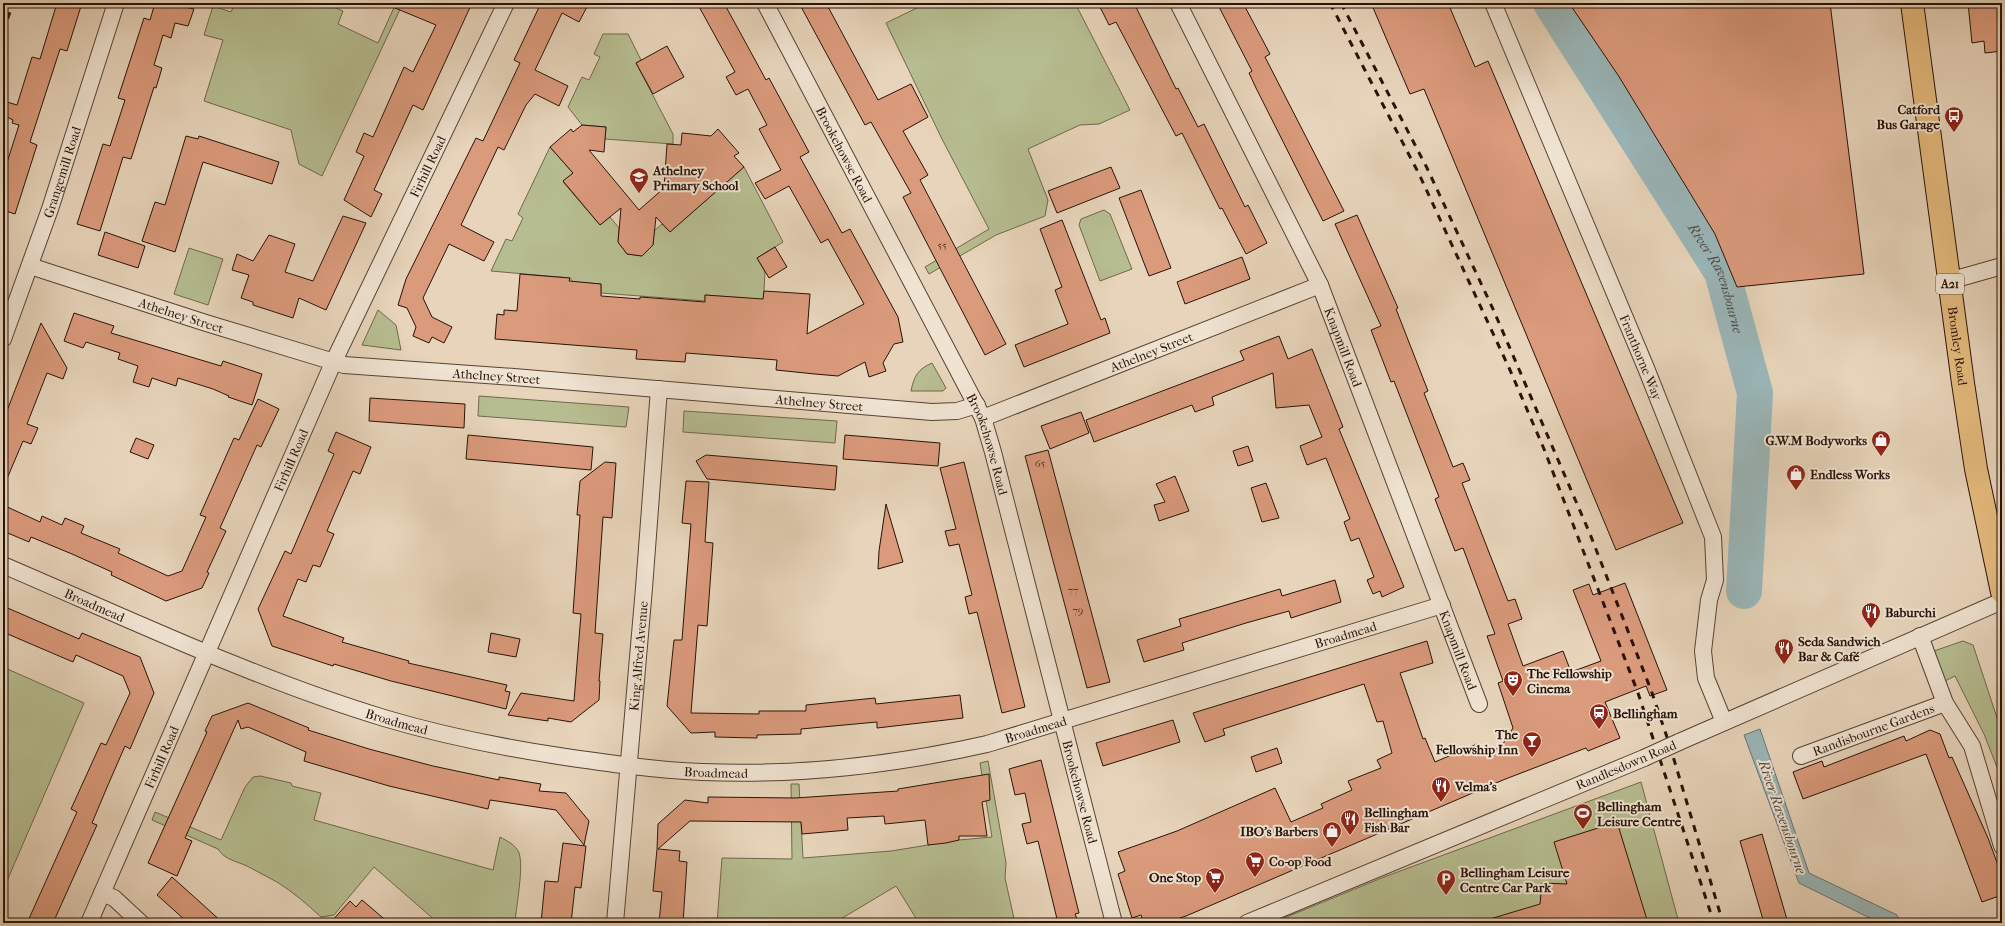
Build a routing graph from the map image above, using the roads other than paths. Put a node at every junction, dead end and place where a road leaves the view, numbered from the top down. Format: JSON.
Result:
{"nodes":[{"id":1,"x":116,"y":3,"type":"edge"},
{"id":2,"x":506,"y":3,"type":"edge"},
{"id":3,"x":765,"y":3,"type":"edge"},
{"id":4,"x":1178,"y":3,"type":"edge"},
{"id":5,"x":1492,"y":3,"type":"edge"},
{"id":6,"x":1912,"y":3,"type":"edge"},
{"id":7,"x":30,"y":266,"type":"junction"},
{"id":8,"x":2002,"y":266,"type":"edge"},
{"id":9,"x":1949,"y":281,"type":"junction"},
{"id":10,"x":1320,"y":285,"type":"junction"},
{"id":11,"x":3,"y":339,"type":"edge"},
{"id":12,"x":333,"y":363,"type":"junction"},
{"id":13,"x":659,"y":389,"type":"junction"},
{"id":14,"x":980,"y":411,"type":"junction"},
{"id":15,"x":3,"y":565,"type":"edge"},
{"id":16,"x":2002,"y":592,"type":"edge"},
{"id":17,"x":2002,"y":601,"type":"edge"},
{"id":18,"x":1442,"y":605,"type":"junction"},
{"id":19,"x":1920,"y":636,"type":"junction"},
{"id":20,"x":207,"y":652,"type":"junction"},
{"id":21,"x":1945,"y":703,"type":"junction"},
{"id":22,"x":1479,"y":704,"type":"dead end"},
{"id":23,"x":1063,"y":721,"type":"junction"},
{"id":24,"x":1724,"y":722,"type":"junction"},
{"id":25,"x":1801,"y":756,"type":"dead end"},
{"id":26,"x":628,"y":766,"type":"junction"},
{"id":27,"x":2002,"y":846,"type":"edge"},
{"id":28,"x":102,"y":893,"type":"junction"},
{"id":29,"x":89,"y":923,"type":"edge"},
{"id":30,"x":141,"y":923,"type":"edge"},
{"id":31,"x":615,"y":923,"type":"edge"},
{"id":32,"x":1114,"y":923,"type":"edge"},
{"id":33,"x":1247,"y":923,"type":"edge"}],
"edges":[{"from":1,"to":7,"type":"street","name":"Grangemill Road"},
{"from":2,"to":12,"type":"street","name":"Firhill Road"},
{"from":3,"to":14,"type":"street","name":"Brookehowse Road"},
{"from":4,"to":10,"type":"street","name":"Knapmill Road"},
{"from":5,"to":24,"type":"street","name":"Franthorne Way"},
{"from":6,"to":9,"type":"main road","name":"Bromley Road","number":"A21"},
{"from":7,"to":11,"type":"street","name":"Grangemill Road"},
{"from":7,"to":12,"type":"street","name":"Athelney Street"},
{"from":8,"to":9,"type":"street"},
{"from":9,"to":16,"type":"main road","name":"Bromley Road","number":"A21"},
{"from":10,"to":14,"type":"street","name":"Athelney Street"},
{"from":10,"to":18,"type":"street","name":"Knapmill Road"},
{"from":12,"to":13,"type":"street","name":"Athelney Street"},
{"from":12,"to":20,"type":"street","name":"Firhill Road"},
{"from":13,"to":14,"type":"street","name":"Athelney Street"},
{"from":13,"to":26,"type":"street","name":"King Alfred Avenue"},
{"from":14,"to":23,"type":"street","name":"Brookehowse Road"},
{"from":15,"to":20,"type":"street","name":"Broadmead"},
{"from":17,"to":19,"type":"street","name":"Randlesdown Road"},
{"from":18,"to":22,"type":"street","name":"Knapmill Road"},
{"from":18,"to":23,"type":"street","name":"Broadmead"},
{"from":19,"to":21,"type":"street","name":"Randisbourne Gardens"},
{"from":19,"to":24,"type":"street","name":"Randlesdown Road"},
{"from":20,"to":26,"type":"street","name":"Broadmead"},
{"from":20,"to":28,"type":"street","name":"Firhill Road"},
{"from":21,"to":25,"type":"street","name":"Randisbourne Gardens"},
{"from":21,"to":27,"type":"street","name":"Randisbourne Gardens"},
{"from":23,"to":26,"type":"street","name":"Broadmead"},
{"from":23,"to":32,"type":"street","name":"Brookehowse Road"},
{"from":24,"to":33,"type":"street","name":"Randlesdown Road","bridge":true},
{"from":26,"to":31,"type":"street","name":"King Alfred Avenue"},
{"from":28,"to":29,"type":"street","name":"Firhill Road"},
{"from":28,"to":30,"type":"street"}]}
